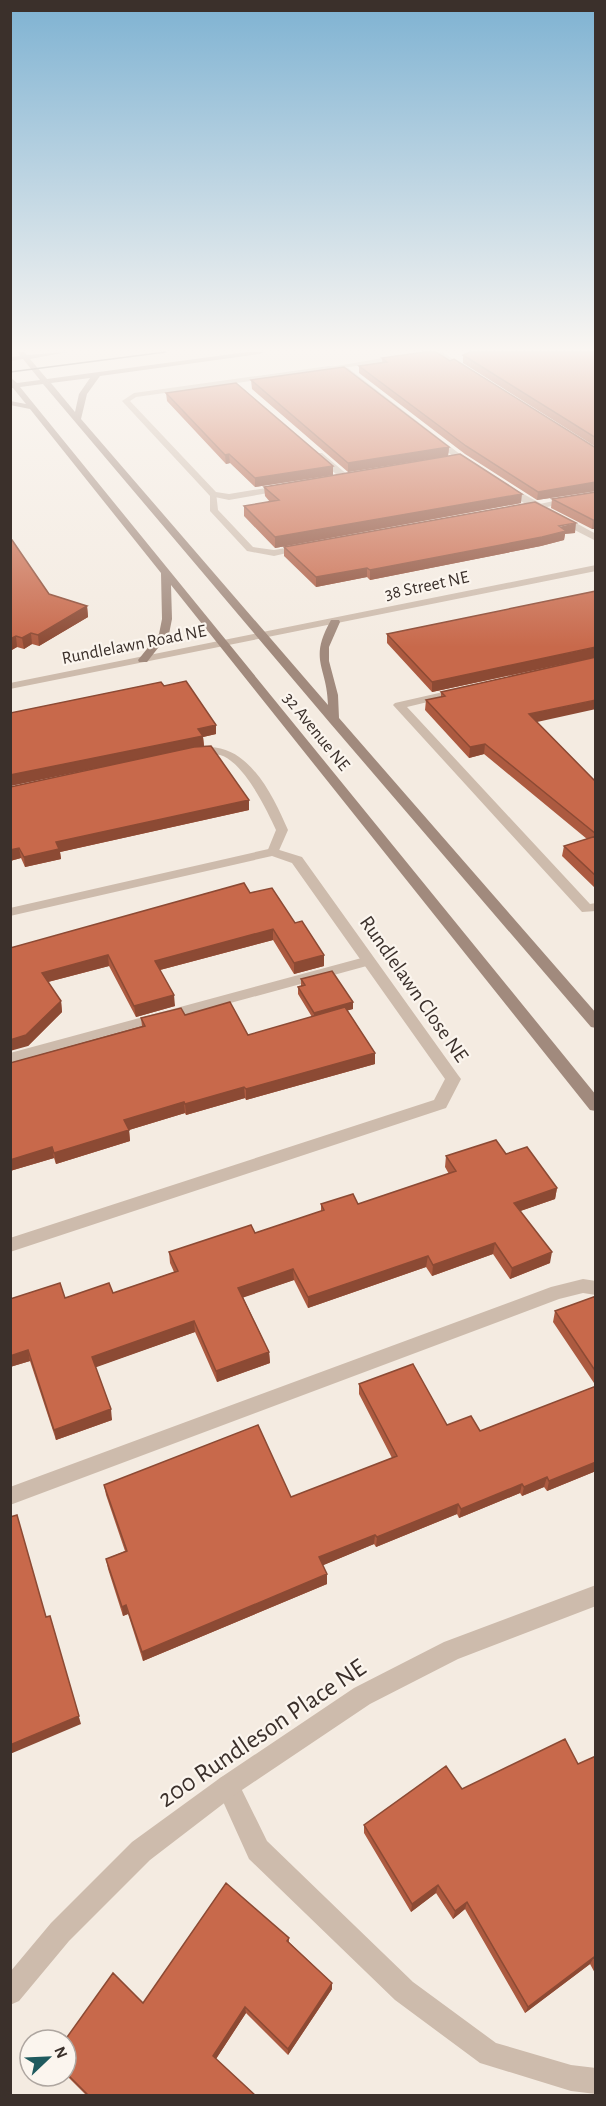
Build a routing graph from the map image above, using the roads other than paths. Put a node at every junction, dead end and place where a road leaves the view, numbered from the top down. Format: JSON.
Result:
{"nodes":[{"id":1,"x":67,"y":450,"type":"edge"},
{"id":2,"x":104,"y":450,"type":"edge"},
{"id":3,"x":172,"y":450,"type":"edge"},
{"id":4,"x":315,"y":450,"type":"edge"},
{"id":5,"x":451,"y":450,"type":"edge"},
{"id":6,"x":461,"y":458,"type":"junction"},
{"id":7,"x":470,"y":464,"type":"edge"},
{"id":8,"x":346,"y":478,"type":"junction"},
{"id":9,"x":498,"y":482,"type":"edge"},
{"id":10,"x":213,"y":494,"type":"junction"},
{"id":11,"x":596,"y":495,"type":"edge"},
{"id":12,"x":535,"y":506,"type":"junction"},
{"id":13,"x":512,"y":510,"type":"edge"},
{"id":14,"x":596,"y":538,"type":"edge"},
{"id":15,"x":308,"y":547,"type":"edge"},
{"id":16,"x":596,"y":568,"type":"edge"},
{"id":17,"x":166,"y":572,"type":"junction"},
{"id":18,"x":335,"y":622,"type":"junction"},
{"id":19,"x":264,"y":636,"type":"junction"},
{"id":20,"x":223,"y":644,"type":"junction"},
{"id":21,"x":143,"y":660,"type":"junction"},
{"id":22,"x":10,"y":686,"type":"edge"},
{"id":23,"x":468,"y":690,"type":"edge"},
{"id":24,"x":334,"y":721,"type":"junction"},
{"id":25,"x":183,"y":754,"type":"edge"},
{"id":26,"x":273,"y":852,"type":"junction"},
{"id":27,"x":10,"y":912,"type":"edge"},
{"id":28,"x":593,"y":912,"type":"edge"},
{"id":29,"x":369,"y":962,"type":"junction"},
{"id":30,"x":596,"y":1023,"type":"edge"},
{"id":31,"x":10,"y":1058,"type":"edge"},
{"id":32,"x":596,"y":1106,"type":"edge"},
{"id":33,"x":10,"y":1245,"type":"edge"},
{"id":34,"x":596,"y":1288,"type":"edge"},
{"id":35,"x":10,"y":1496,"type":"edge"},
{"id":36,"x":596,"y":1595,"type":"edge"},
{"id":37,"x":228,"y":1786,"type":"junction"},
{"id":38,"x":10,"y":1992,"type":"edge"},
{"id":39,"x":596,"y":2081,"type":"edge"}],
"edges":[{"from":1,"to":17,"type":"main road","name":"32 Avenue NE"},
{"from":2,"to":19,"type":"main road","name":"32 Avenue NE"},
{"from":3,"to":10,"type":"street"},
{"from":4,"to":8,"type":"street"},
{"from":5,"to":6,"type":"street"},
{"from":6,"to":7,"type":"street"},
{"from":6,"to":8,"type":"street"},
{"from":8,"to":10,"type":"street"},
{"from":9,"to":12,"type":"street"},
{"from":10,"to":15,"type":"street"},
{"from":11,"to":12,"type":"street"},
{"from":12,"to":13,"type":"street"},
{"from":12,"to":14,"type":"street"},
{"from":16,"to":18,"type":"street","name":"38 Street NE"},
{"from":17,"to":20,"type":"main road","name":"32 Avenue NE"},
{"from":17,"to":21,"type":"main road"},
{"from":18,"to":19,"type":"street","name":"38 Street NE"},
{"from":18,"to":24,"type":"main road"},
{"from":19,"to":20,"type":"street","name":"Rundlelawn Road NE"},
{"from":19,"to":24,"type":"main road","name":"32 Avenue NE"},
{"from":20,"to":21,"type":"street","name":"Rundlelawn Road NE"},
{"from":20,"to":32,"type":"main road","name":"32 Avenue NE"},
{"from":21,"to":22,"type":"street","name":"Rundlelawn Road NE"},
{"from":23,"to":28,"type":"street"},
{"from":24,"to":30,"type":"main road","name":"32 Avenue NE"},
{"from":25,"to":26,"type":"street"},
{"from":26,"to":27,"type":"street"},
{"from":26,"to":29,"type":"street","name":"Rundlelawn Close NE"},
{"from":29,"to":31,"type":"street"},
{"from":29,"to":33,"type":"street","name":"Rundlelawn Close NE"},
{"from":34,"to":35,"type":"street"},
{"from":36,"to":37,"type":"street","name":"200 Rundleson Place NE"},
{"from":37,"to":38,"type":"street","name":"200 Rundleson Place NE"},
{"from":37,"to":39,"type":"street"}]}
